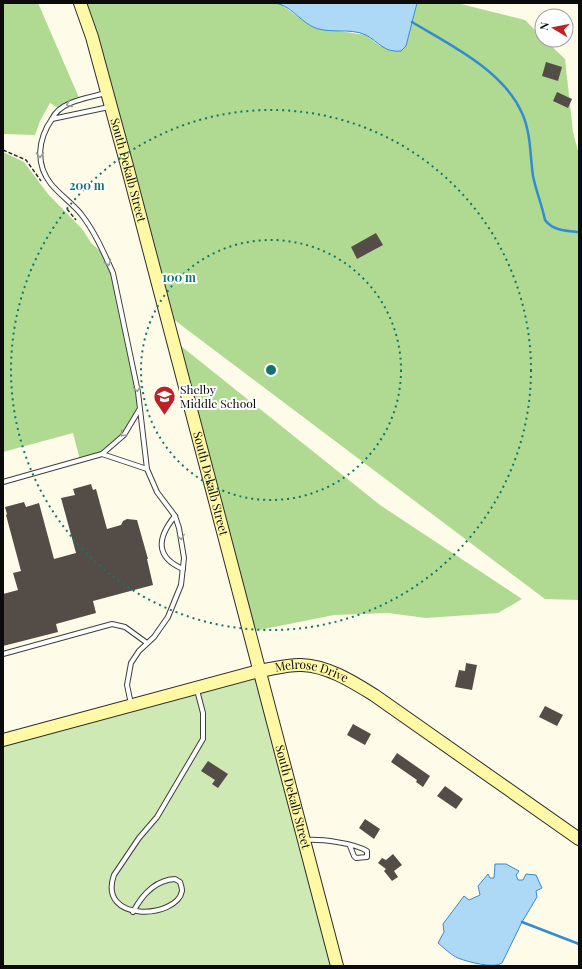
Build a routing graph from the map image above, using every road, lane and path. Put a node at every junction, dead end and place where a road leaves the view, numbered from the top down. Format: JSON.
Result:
{"nodes":[{"id":1,"x":80,"y":3,"type":"edge"},
{"id":2,"x":106,"y":93,"type":"junction"},
{"id":3,"x":110,"y":106,"type":"junction"},
{"id":4,"x":52,"y":119,"type":"junction"},
{"id":5,"x":139,"y":410,"type":"junction"},
{"id":6,"x":102,"y":454,"type":"junction"},
{"id":7,"x":147,"y":469,"type":"junction"},
{"id":8,"x":3,"y":482,"type":"edge"},
{"id":9,"x":174,"y":516,"type":"junction"},
{"id":10,"x":183,"y":569,"type":"junction"},
{"id":11,"x":148,"y":643,"type":"junction"},
{"id":12,"x":3,"y":654,"type":"edge"},
{"id":13,"x":259,"y":671,"type":"junction"},
{"id":14,"x":196,"y":687,"type":"junction"},
{"id":15,"x":131,"y":704,"type":"junction"},
{"id":16,"x":3,"y":740,"type":"edge"},
{"id":17,"x":579,"y":839,"type":"edge"},
{"id":18,"x":304,"y":840,"type":"junction"},
{"id":19,"x":350,"y":846,"type":"dead end"},
{"id":20,"x":134,"y":912,"type":"junction"},
{"id":21,"x":337,"y":966,"type":"edge"}],
"edges":[{"from":1,"to":2,"type":"main road","name":"South Dekalb Street"},
{"from":2,"to":3,"type":"main road","name":"South Dekalb Street"},
{"from":2,"to":4,"type":"lane","one_way":true},
{"from":3,"to":4,"type":"lane"},
{"from":3,"to":13,"type":"main road","name":"South Dekalb Street"},
{"from":4,"to":5,"type":"lane","one_way":true},
{"from":5,"to":6,"type":"lane","one_way":true},
{"from":5,"to":7,"type":"lane"},
{"from":6,"to":7,"type":"lane"},
{"from":6,"to":8,"type":"lane"},
{"from":7,"to":9,"type":"lane"},
{"from":9,"to":10,"type":"lane","one_way":true},
{"from":9,"to":10,"type":"lane"},
{"from":10,"to":11,"type":"lane"},
{"from":11,"to":12,"type":"lane"},
{"from":11,"to":15,"type":"lane"},
{"from":13,"to":14,"type":"main road","name":"Melrose Drive"},
{"from":13,"to":17,"type":"main road","name":"Melrose Drive"},
{"from":13,"to":18,"type":"main road","name":"South Dekalb Street"},
{"from":14,"to":15,"type":"main road","name":"Melrose Drive"},
{"from":14,"to":20,"type":"lane"},
{"from":15,"to":16,"type":"main road","name":"Melrose Drive"},
{"from":18,"to":19,"type":"lane"},
{"from":18,"to":21,"type":"main road","name":"South Dekalb Street"},
{"from":20,"to":20,"type":"lane"}]}
